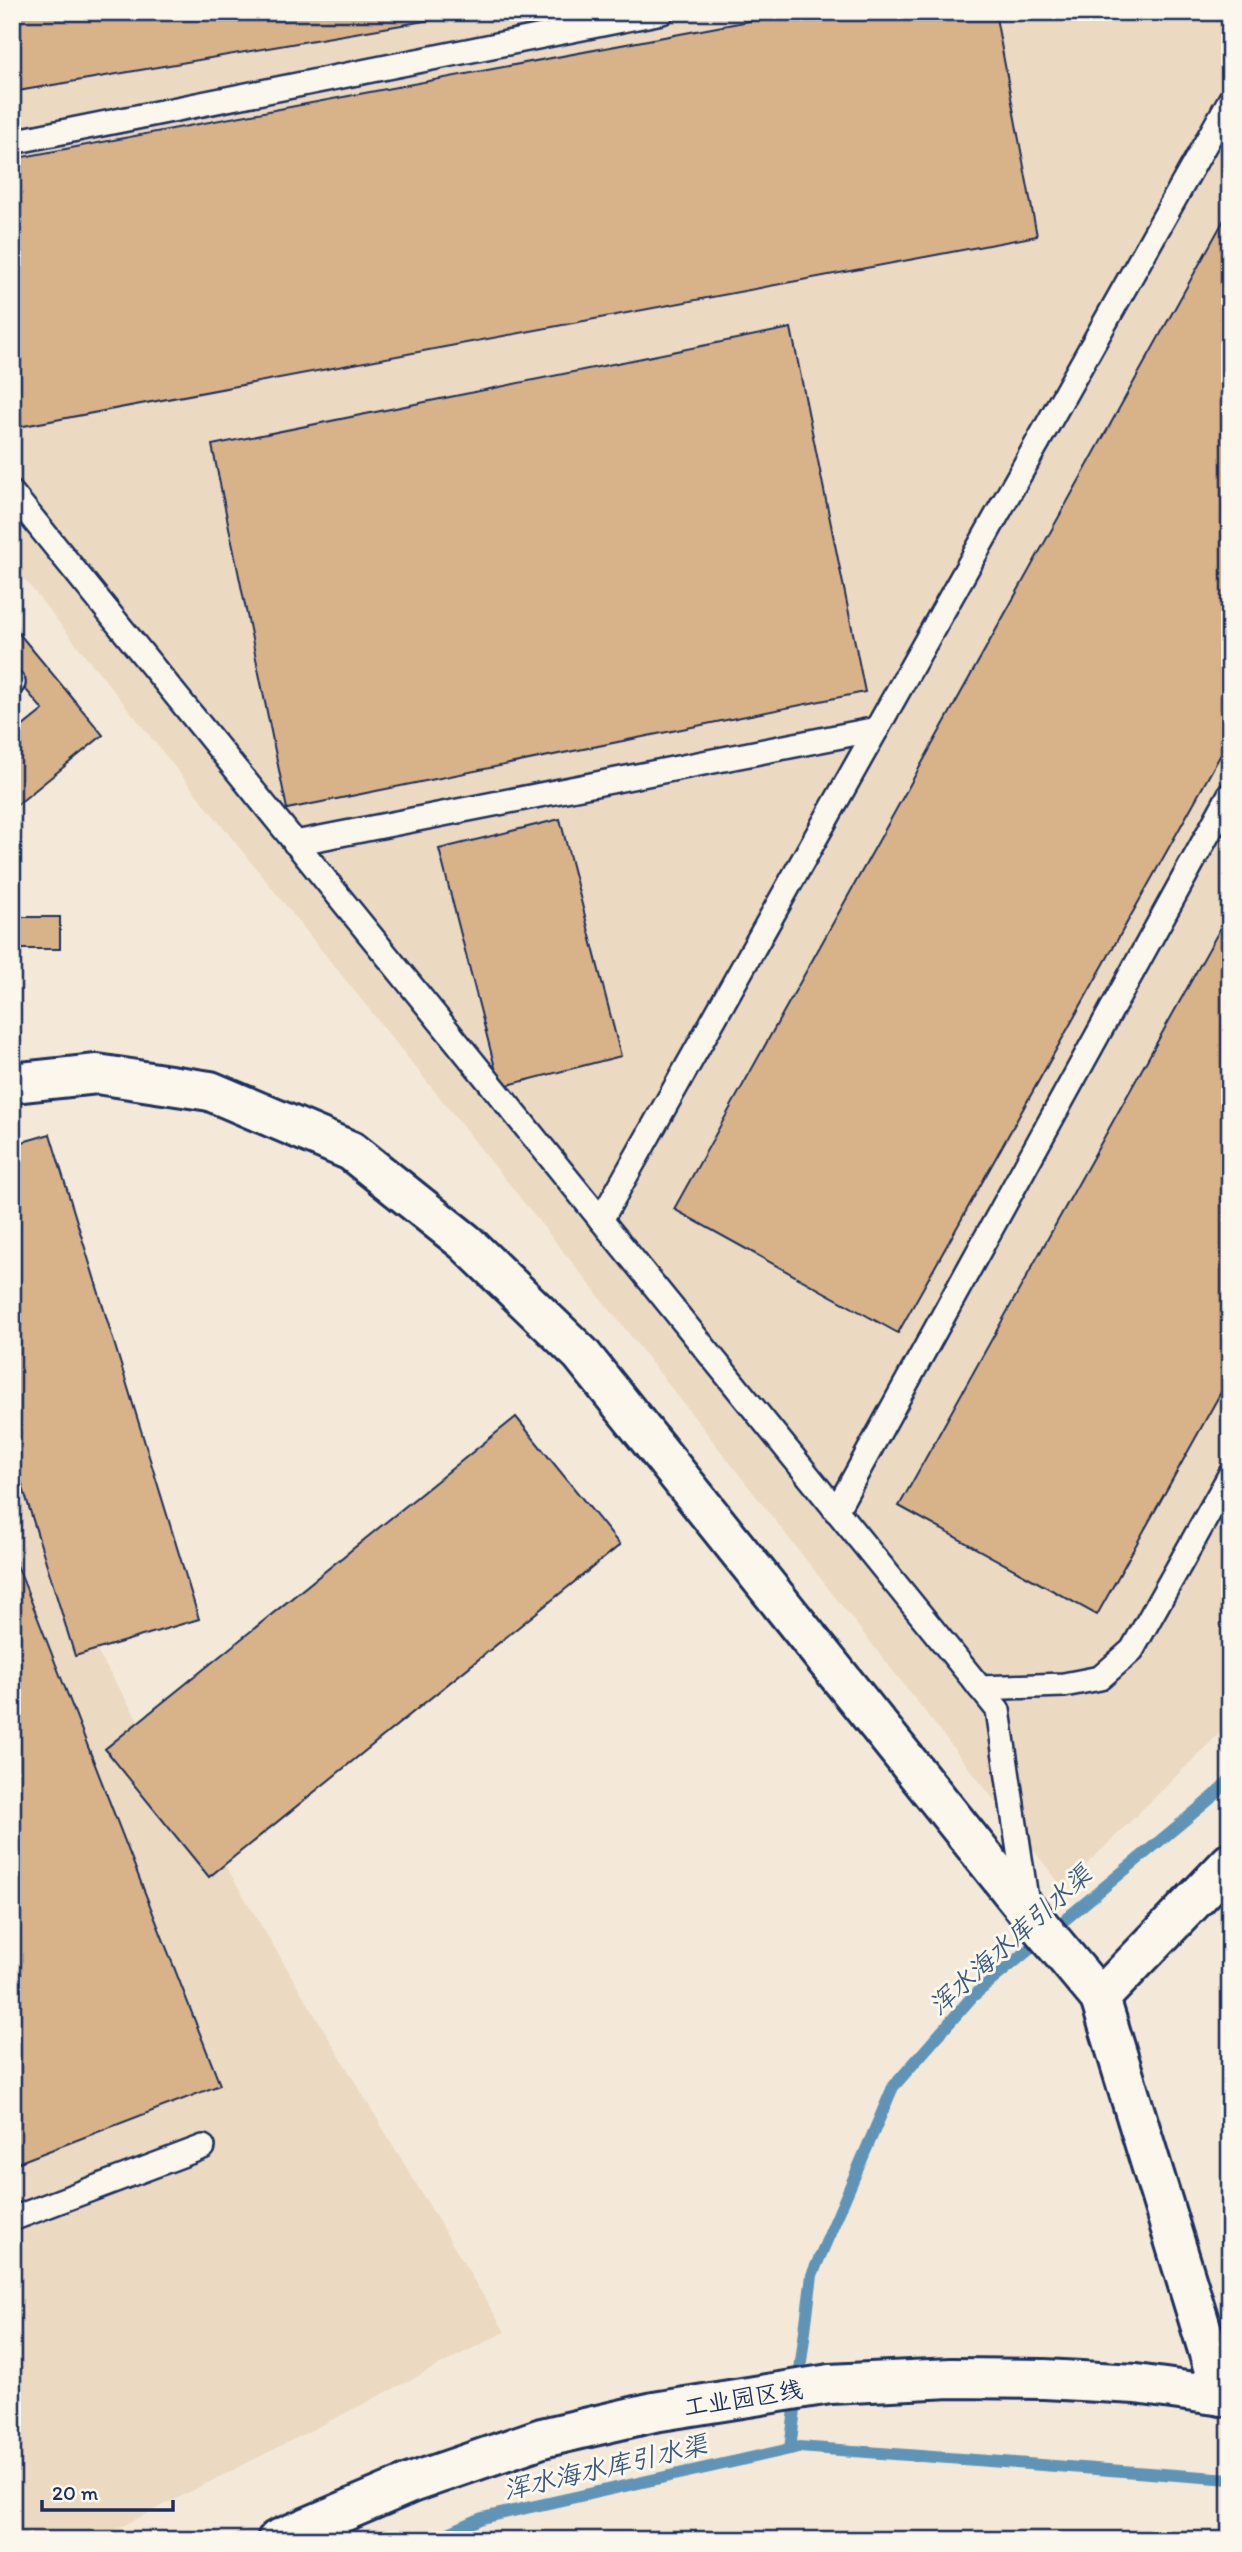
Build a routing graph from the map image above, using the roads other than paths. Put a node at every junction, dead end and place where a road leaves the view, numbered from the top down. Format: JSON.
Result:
{"nodes":[{"id":1,"x":662,"y":12,"type":"edge"},
{"id":2,"x":1230,"y":100,"type":"edge"},
{"id":3,"x":12,"y":142,"type":"edge"},
{"id":4,"x":12,"y":493,"type":"edge"},
{"id":5,"x":877,"y":729,"type":"junction"},
{"id":6,"x":1230,"y":794,"type":"edge"},
{"id":7,"x":295,"y":843,"type":"junction"},
{"id":8,"x":12,"y":1083,"type":"edge"},
{"id":9,"x":601,"y":1220,"type":"junction"},
{"id":10,"x":1230,"y":1475,"type":"edge"},
{"id":11,"x":836,"y":1511,"type":"junction"},
{"id":12,"x":979,"y":1688,"type":"junction"},
{"id":13,"x":1230,"y":1863,"type":"edge"},
{"id":14,"x":1028,"y":1912,"type":"junction"},
{"id":15,"x":1100,"y":1998,"type":"junction"},
{"id":16,"x":203,"y":2147,"type":"dead end"},
{"id":17,"x":12,"y":2219,"type":"edge"},
{"id":18,"x":1226,"y":2397,"type":"edge"},
{"id":19,"x":277,"y":2540,"type":"edge"}],
"edges":[{"from":1,"to":3,"type":"lane"},
{"from":2,"to":5,"type":"lane"},
{"from":4,"to":7,"type":"lane"},
{"from":5,"to":7,"type":"lane"},
{"from":5,"to":9,"type":"lane"},
{"from":6,"to":11,"type":"lane"},
{"from":7,"to":9,"type":"lane"},
{"from":8,"to":14,"type":"street"},
{"from":9,"to":11,"type":"lane"},
{"from":10,"to":12,"type":"lane"},
{"from":11,"to":12,"type":"lane"},
{"from":12,"to":14,"type":"lane"},
{"from":13,"to":15,"type":"street"},
{"from":14,"to":15,"type":"street"},
{"from":15,"to":18,"type":"street"},
{"from":16,"to":17,"type":"lane"},
{"from":18,"to":19,"type":"street","name":"工业园区线"}]}
